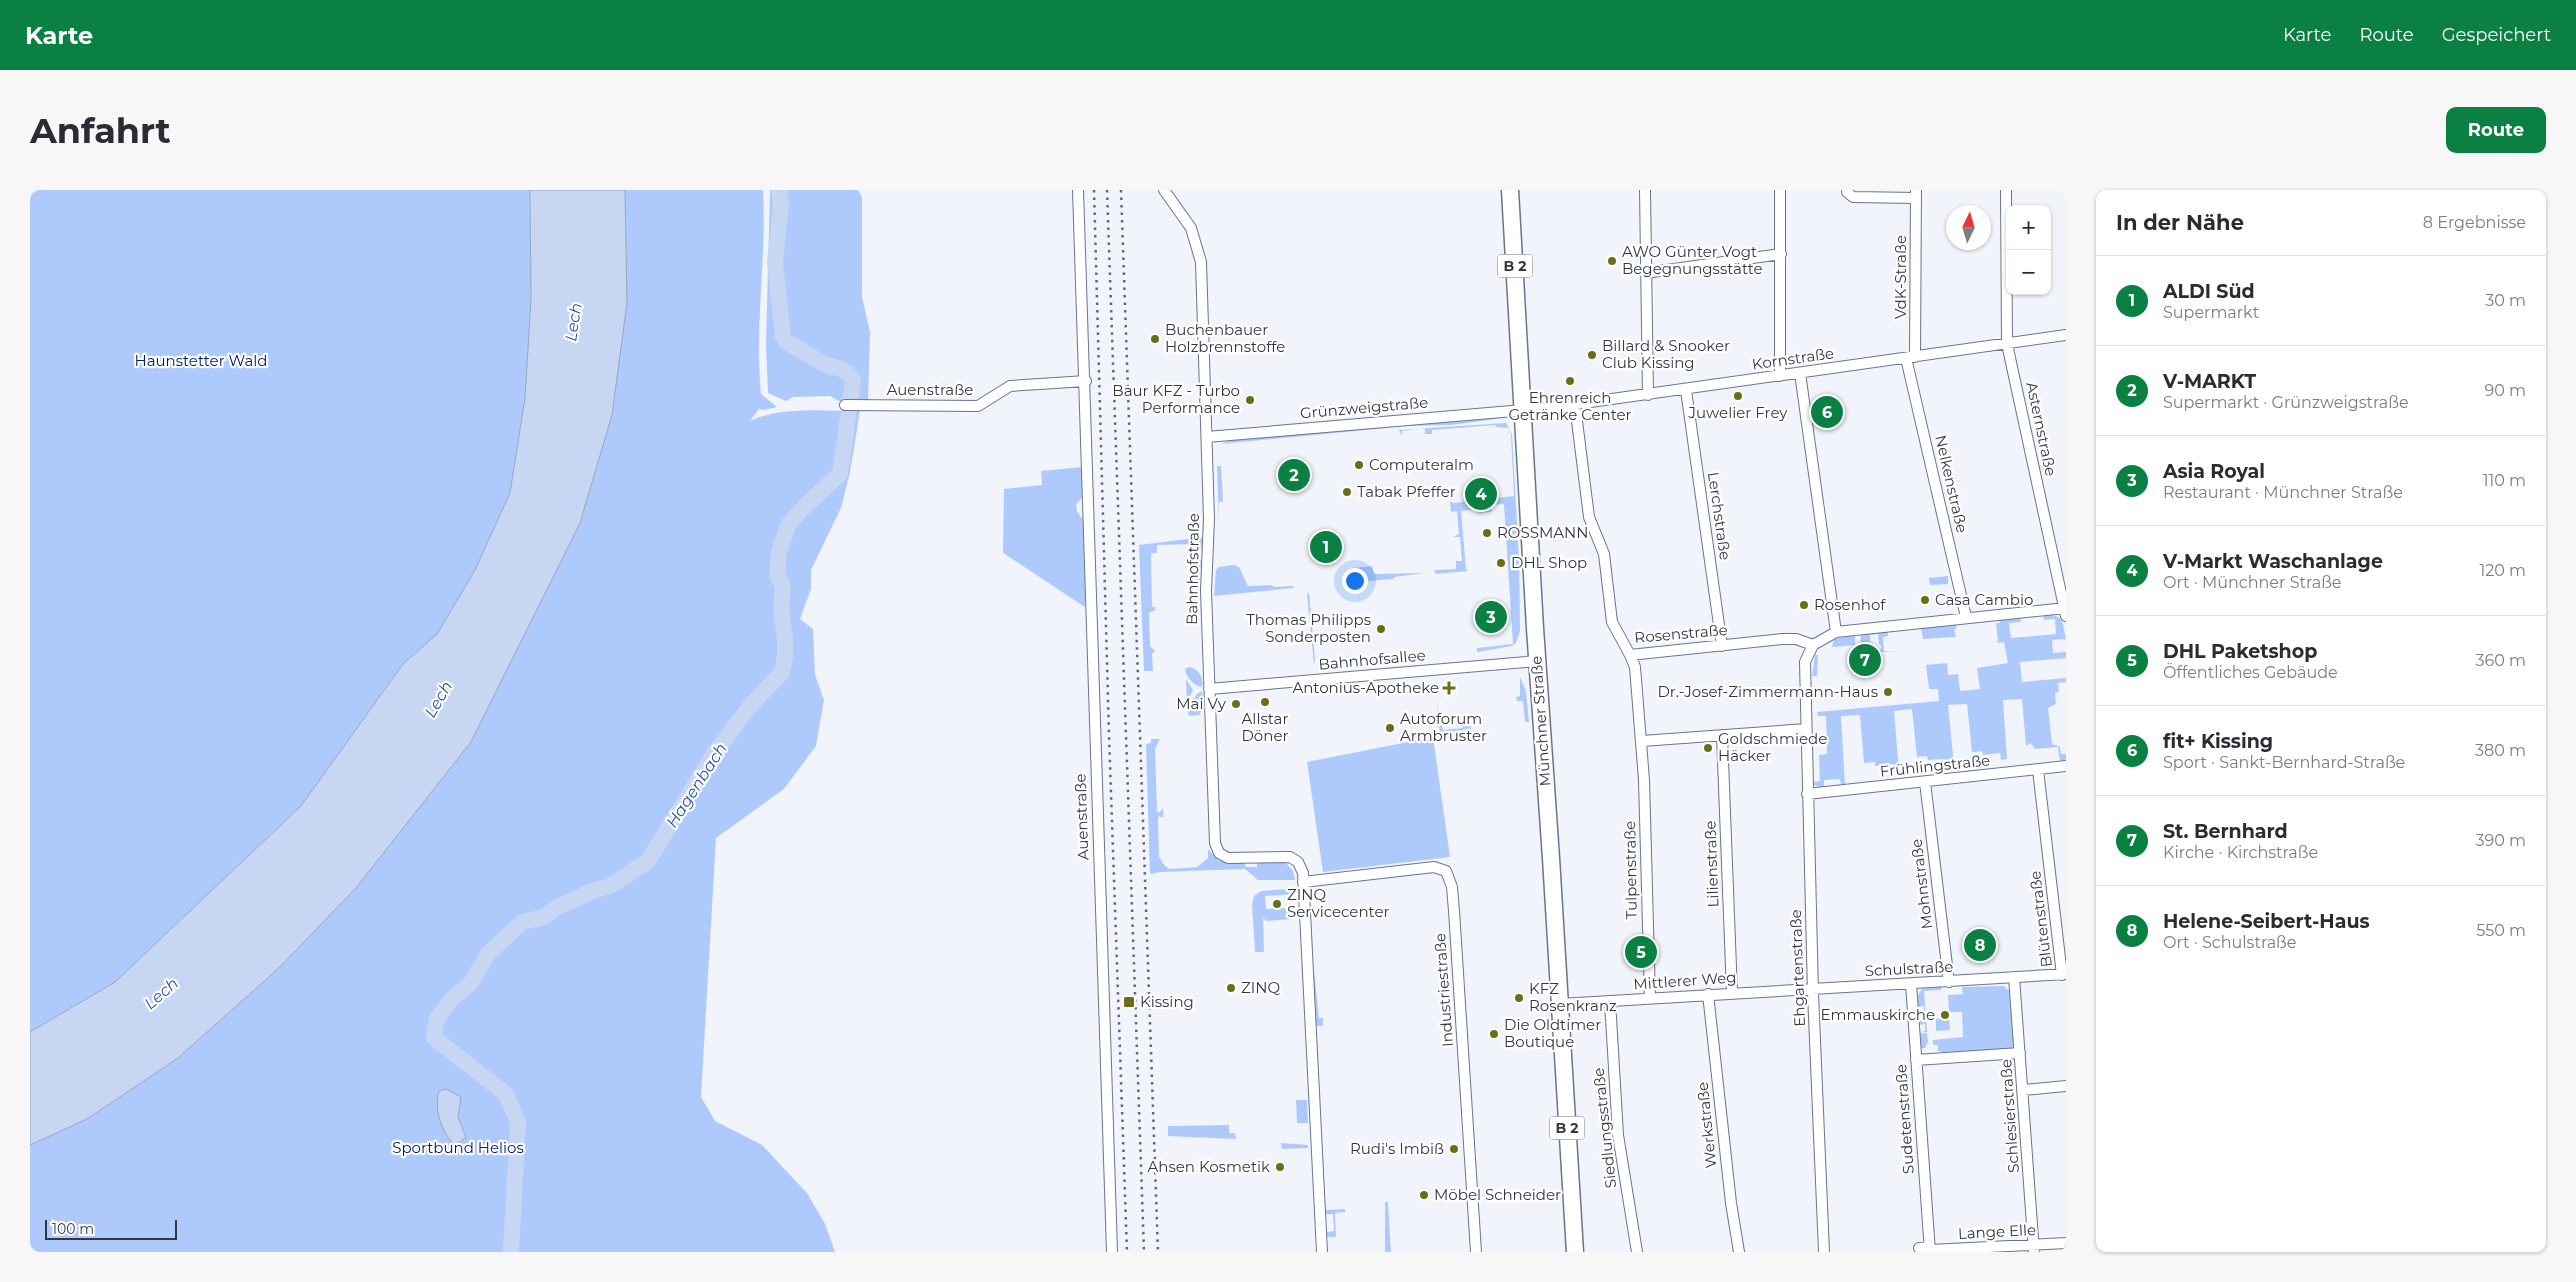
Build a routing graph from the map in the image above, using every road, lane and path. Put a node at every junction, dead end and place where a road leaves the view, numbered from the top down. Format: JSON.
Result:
{"nodes":[{"id":1,"x":1078,"y":190,"type":"edge"},
{"id":2,"x":1164,"y":190,"type":"edge"},
{"id":3,"x":1510,"y":190,"type":"edge"},
{"id":4,"x":1644,"y":190,"type":"edge"},
{"id":5,"x":1780,"y":190,"type":"edge"},
{"id":6,"x":2006,"y":190,"type":"edge"},
{"id":7,"x":1847,"y":192,"type":"dead end"},
{"id":8,"x":1916,"y":194,"type":"edge"},
{"id":9,"x":1780,"y":254,"type":"junction"},
{"id":10,"x":1646,"y":272,"type":"junction"},
{"id":11,"x":2066,"y":335,"type":"edge"},
{"id":12,"x":2007,"y":344,"type":"junction"},
{"id":13,"x":1911,"y":357,"type":"junction"},
{"id":14,"x":1800,"y":374,"type":"junction"},
{"id":15,"x":1780,"y":376,"type":"junction"},
{"id":16,"x":1086,"y":380,"type":"junction"},
{"id":17,"x":1686,"y":390,"type":"junction"},
{"id":18,"x":1648,"y":395,"type":"junction"},
{"id":19,"x":845,"y":405,"type":"dead end"},
{"id":20,"x":1575,"y":405,"type":"junction"},
{"id":21,"x":1524,"y":409,"type":"junction"},
{"id":22,"x":1207,"y":437,"type":"junction"},
{"id":23,"x":2065,"y":611,"type":"edge"},
{"id":24,"x":1966,"y":617,"type":"junction"},
{"id":25,"x":1836,"y":632,"type":"junction"},
{"id":26,"x":1813,"y":645,"type":"junction"},
{"id":27,"x":1722,"y":646,"type":"junction"},
{"id":28,"x":1630,"y":655,"type":"junction"},
{"id":29,"x":1537,"y":661,"type":"junction"},
{"id":30,"x":1209,"y":689,"type":"junction"},
{"id":31,"x":1806,"y":729,"type":"junction"},
{"id":32,"x":1722,"y":735,"type":"junction"},
{"id":33,"x":1642,"y":741,"type":"junction"},
{"id":34,"x":2066,"y":766,"type":"edge"},
{"id":35,"x":2038,"y":770,"type":"junction"},
{"id":36,"x":1925,"y":782,"type":"junction"},
{"id":37,"x":1807,"y":794,"type":"junction"},
{"id":38,"x":1303,"y":884,"type":"junction"},
{"id":39,"x":2064,"y":974,"type":"edge"},
{"id":40,"x":2014,"y":977,"type":"junction"},
{"id":41,"x":1949,"y":982,"type":"junction"},
{"id":42,"x":1911,"y":984,"type":"junction"},
{"id":43,"x":1813,"y":989,"type":"junction"},
{"id":44,"x":1732,"y":993,"type":"junction"},
{"id":45,"x":1708,"y":994,"type":"junction"},
{"id":46,"x":1650,"y":998,"type":"junction"},
{"id":47,"x":1610,"y":1001,"type":"junction"},
{"id":48,"x":1560,"y":1004,"type":"junction"},
{"id":49,"x":2020,"y":1052,"type":"junction"},
{"id":50,"x":1916,"y":1060,"type":"junction"},
{"id":51,"x":2066,"y":1086,"type":"edge"},
{"id":52,"x":2023,"y":1090,"type":"junction"},
{"id":53,"x":2066,"y":1243,"type":"edge"},
{"id":54,"x":2034,"y":1248,"type":"edge"},
{"id":55,"x":1927,"y":1249,"type":"edge"},
{"id":56,"x":1112,"y":1252,"type":"edge"},
{"id":57,"x":1322,"y":1252,"type":"edge"},
{"id":58,"x":1476,"y":1252,"type":"edge"},
{"id":59,"x":1575,"y":1252,"type":"edge"},
{"id":60,"x":1636,"y":1252,"type":"edge"},
{"id":61,"x":1739,"y":1252,"type":"edge"},
{"id":62,"x":1824,"y":1252,"type":"edge"}],
"edges":[{"from":1,"to":16,"type":"street","name":"Auenstraße"},
{"from":2,"to":22,"type":"street","name":"Bahnhofstraße"},
{"from":3,"to":21,"type":"main road","name":"Münchner Straße","number":"B 2"},
{"from":4,"to":10,"type":"street"},
{"from":5,"to":9,"type":"street"},
{"from":6,"to":12,"type":"street","name":"Asternstraße"},
{"from":7,"to":8,"type":"street","name":"VdK-Straße"},
{"from":8,"to":13,"type":"street","name":"VdK-Straße"},
{"from":9,"to":10,"type":"street"},
{"from":9,"to":15,"type":"street"},
{"from":10,"to":18,"type":"street"},
{"from":11,"to":12,"type":"street","name":"Kornstraße"},
{"from":12,"to":13,"type":"street","name":"Kornstraße"},
{"from":12,"to":23,"type":"street","name":"Asternstraße"},
{"from":13,"to":14,"type":"street","name":"Kornstraße"},
{"from":13,"to":24,"type":"street","name":"Nelkenstraße"},
{"from":14,"to":15,"type":"street","name":"Kornstraße"},
{"from":14,"to":25,"type":"street"},
{"from":15,"to":17,"type":"street","name":"Kornstraße"},
{"from":16,"to":19,"type":"street","name":"Auenstraße"},
{"from":16,"to":56,"type":"street","name":"Auenstraße"},
{"from":17,"to":18,"type":"street","name":"Kornstraße"},
{"from":17,"to":27,"type":"street","name":"Lerchstraße"},
{"from":18,"to":20,"type":"street","name":"Kornstraße"},
{"from":20,"to":21,"type":"street","name":"Kornstraße"},
{"from":20,"to":28,"type":"street","name":"Rosenstraße"},
{"from":21,"to":22,"type":"street","name":"Grünzweigstraße"},
{"from":21,"to":29,"type":"main road","name":"Münchner Straße","number":"B 2"},
{"from":22,"to":30,"type":"street","name":"Bahnhofstraße"},
{"from":23,"to":24,"type":"street"},
{"from":24,"to":25,"type":"street"},
{"from":25,"to":26,"type":"street"},
{"from":26,"to":27,"type":"street","name":"Rosenstraße"},
{"from":26,"to":31,"type":"street","name":"Ehgartenstraße"},
{"from":27,"to":28,"type":"street","name":"Rosenstraße"},
{"from":28,"to":33,"type":"street","name":"Tulpenstraße"},
{"from":29,"to":30,"type":"street","name":"Bahnhofsallee"},
{"from":29,"to":48,"type":"main road","name":"Münchner Straße","number":"B 2"},
{"from":30,"to":38,"type":"street","name":"Bahnhofstraße"},
{"from":31,"to":32,"type":"street"},
{"from":31,"to":37,"type":"street","name":"Ehgartenstraße"},
{"from":32,"to":33,"type":"street"},
{"from":32,"to":44,"type":"street","name":"Lilienstraße"},
{"from":33,"to":46,"type":"street","name":"Tulpenstraße"},
{"from":34,"to":35,"type":"street","name":"Frühlingstraße"},
{"from":35,"to":36,"type":"street","name":"Frühlingstraße"},
{"from":35,"to":39,"type":"street","name":"Blütenstraße"},
{"from":36,"to":37,"type":"street","name":"Frühlingstraße"},
{"from":36,"to":41,"type":"street","name":"Mohnstraße"},
{"from":37,"to":43,"type":"street","name":"Ehgartenstraße"},
{"from":38,"to":57,"type":"street"},
{"from":38,"to":58,"type":"street","name":"Industriestraße"},
{"from":39,"to":40,"type":"street","name":"Schulstraße"},
{"from":40,"to":41,"type":"street","name":"Schulstraße"},
{"from":40,"to":49,"type":"street","name":"Schlesierstraße"},
{"from":41,"to":42,"type":"street","name":"Schulstraße"},
{"from":42,"to":43,"type":"street","name":"Schulstraße"},
{"from":42,"to":50,"type":"street","name":"Sudetenstraße"},
{"from":43,"to":44,"type":"street","name":"Mittlerer Weg"},
{"from":43,"to":62,"type":"street","name":"Ehgartenstraße"},
{"from":44,"to":45,"type":"street","name":"Mittlerer Weg"},
{"from":45,"to":46,"type":"street","name":"Mittlerer Weg"},
{"from":45,"to":61,"type":"street","name":"Werkstraße"},
{"from":46,"to":47,"type":"street","name":"Mittlerer Weg"},
{"from":47,"to":48,"type":"street","name":"Mittlerer Weg"},
{"from":47,"to":60,"type":"street","name":"Siedlungsstraße"},
{"from":48,"to":59,"type":"main road","name":"Münchner Straße","number":"B 2"},
{"from":49,"to":50,"type":"street"},
{"from":49,"to":52,"type":"street","name":"Schlesierstraße"},
{"from":50,"to":55,"type":"street","name":"Sudetenstraße"},
{"from":51,"to":52,"type":"street"},
{"from":52,"to":54,"type":"street","name":"Schlesierstraße"},
{"from":53,"to":54,"type":"street","name":"Lange Elle"},
{"from":54,"to":55,"type":"street","name":"Lange Elle"}]}
